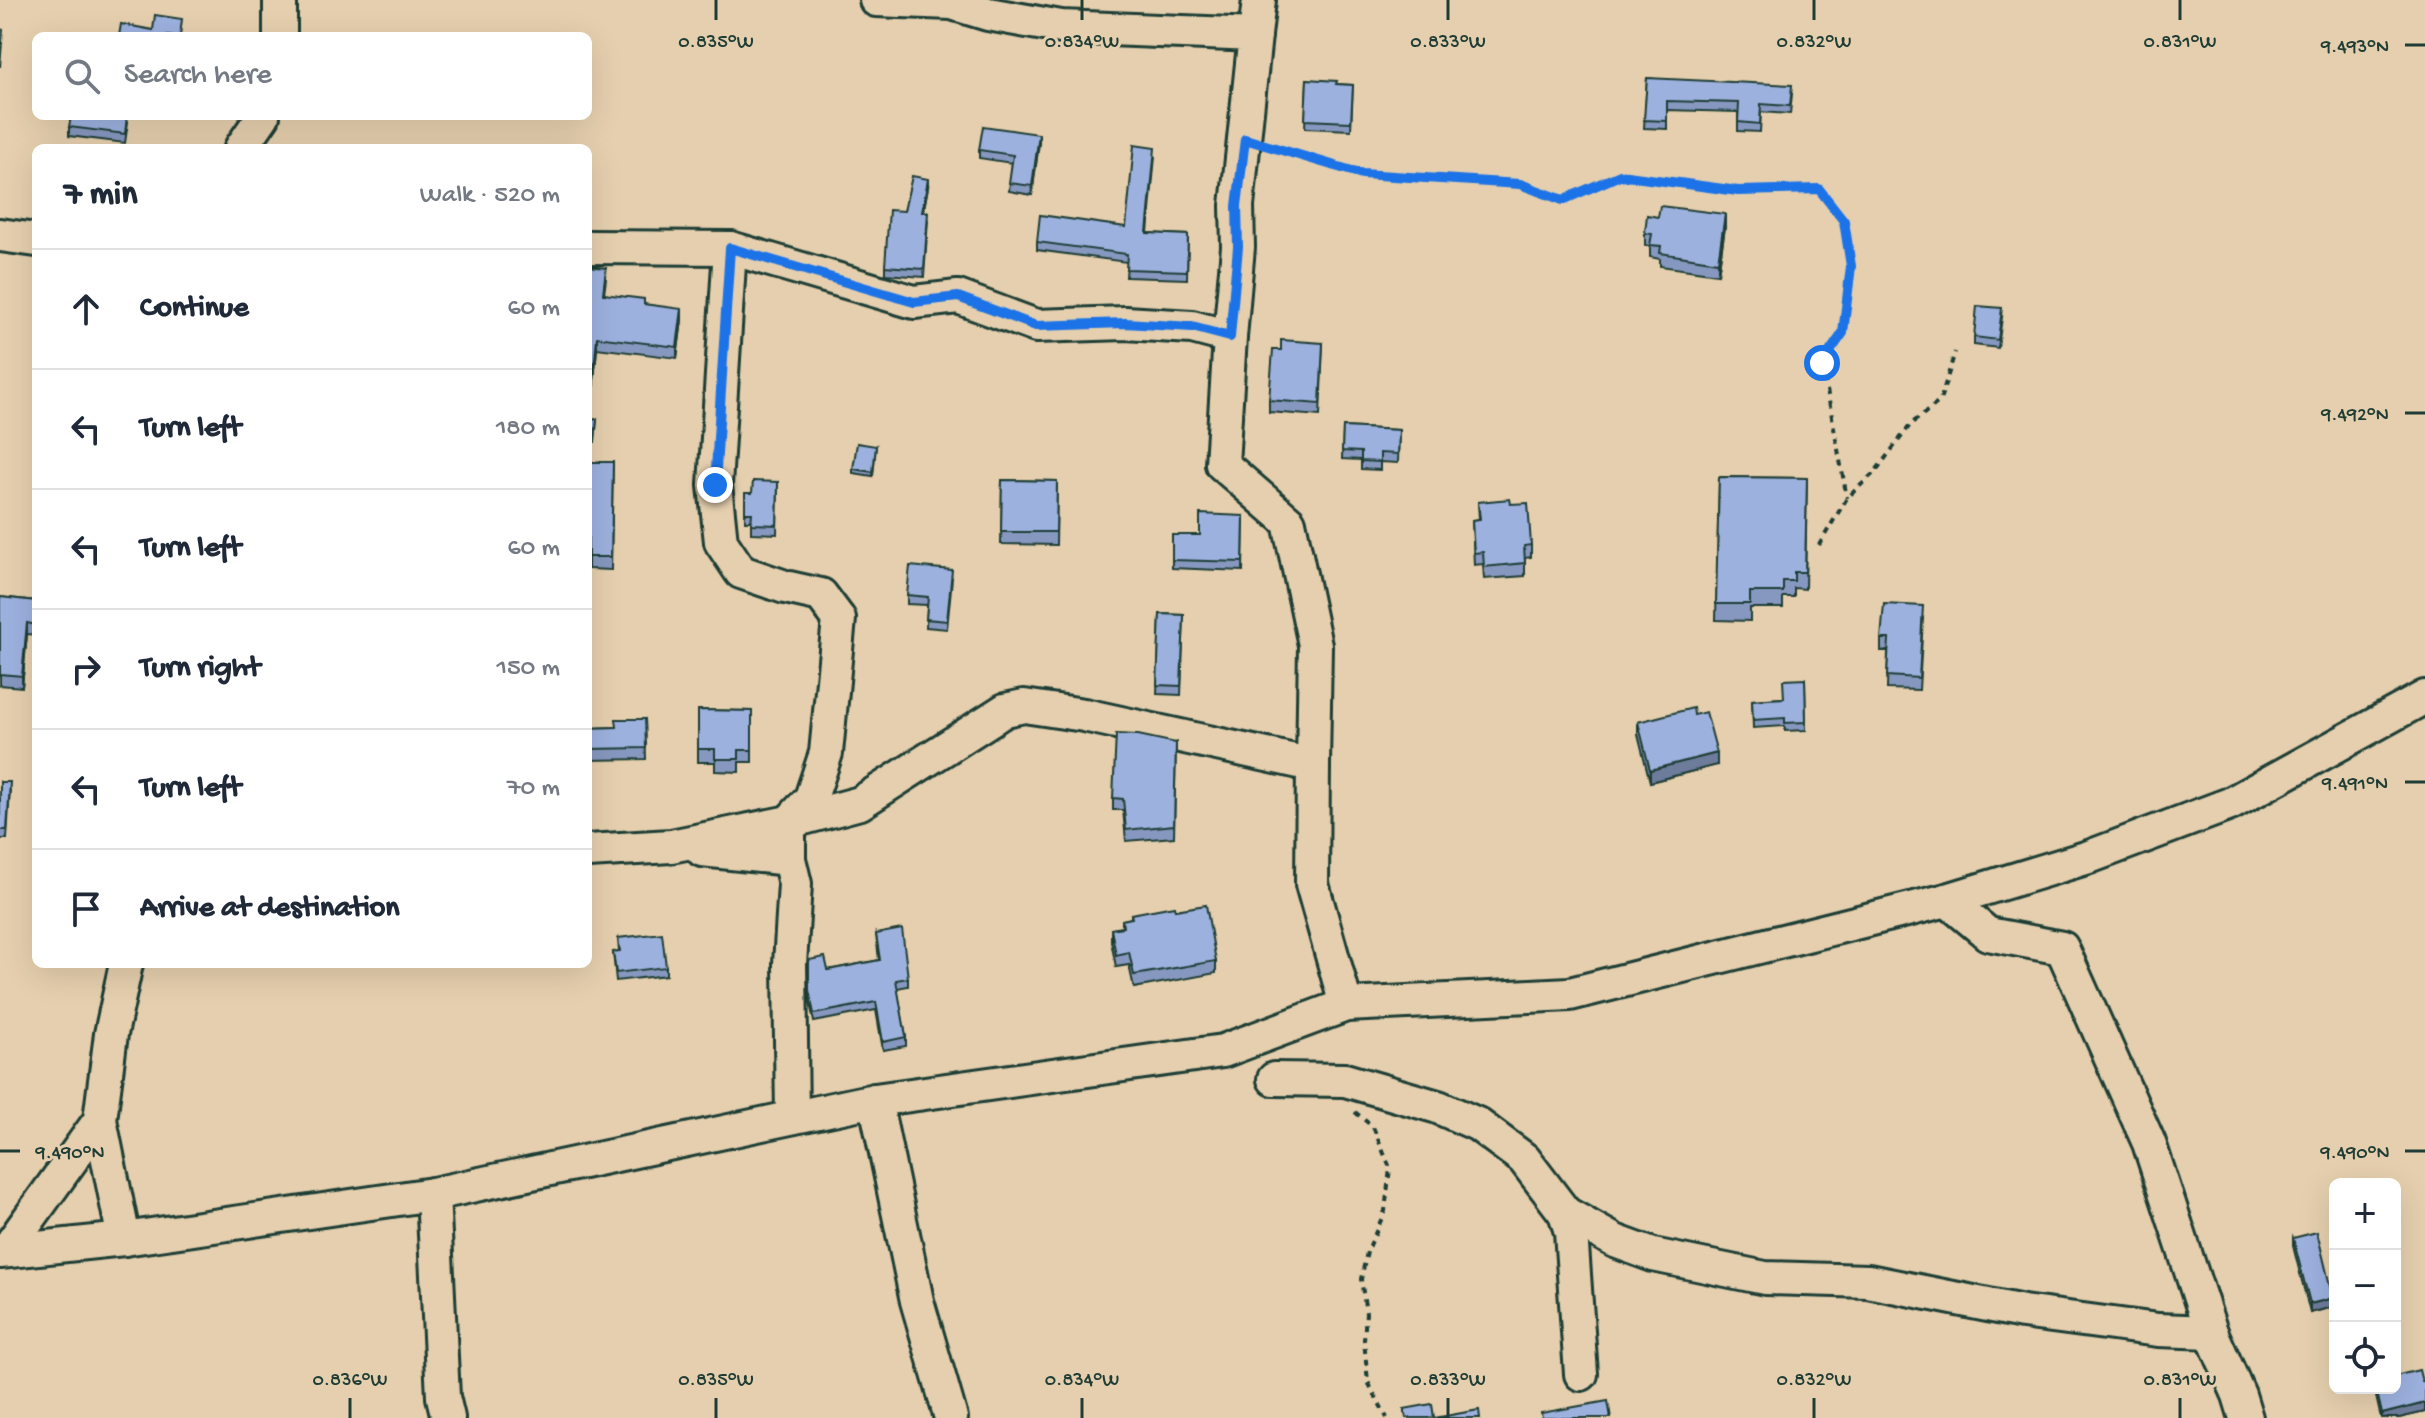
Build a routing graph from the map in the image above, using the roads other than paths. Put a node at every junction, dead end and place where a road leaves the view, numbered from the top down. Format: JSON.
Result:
{"nodes":[{"id":1,"x":280,"y":0,"type":"edge"},
{"id":2,"x":876,"y":0,"type":"edge"},
{"id":3,"x":1259,"y":0,"type":"edge"},
{"id":4,"x":280,"y":32,"type":"edge"},
{"id":5,"x":1255,"y":35,"type":"junction"},
{"id":6,"x":260,"y":120,"type":"edge"},
{"id":7,"x":244,"y":144,"type":"edge"},
{"id":8,"x":0,"y":235,"type":"edge"},
{"id":9,"x":32,"y":239,"type":"edge"},
{"id":10,"x":592,"y":247,"type":"edge"},
{"id":11,"x":730,"y":248,"type":"junction"},
{"id":12,"x":1230,"y":337,"type":"junction"},
{"id":13,"x":2425,"y":697,"type":"edge"},
{"id":14,"x":1313,"y":765,"type":"junction"},
{"id":15,"x":789,"y":822,"type":"junction"},
{"id":16,"x":671,"y":846,"type":"junction"},
{"id":17,"x":592,"y":851,"type":"edge"},
{"id":18,"x":789,"y":859,"type":"junction"},
{"id":19,"x":1947,"y":900,"type":"junction"},
{"id":20,"x":125,"y":968,"type":"edge"},
{"id":21,"x":1346,"y":1005,"type":"junction"},
{"id":22,"x":1274,"y":1079,"type":"dead end"},
{"id":23,"x":875,"y":1100,"type":"junction"},
{"id":24,"x":792,"y":1117,"type":"junction"},
{"id":25,"x":100,"y":1120,"type":"junction"},
{"id":26,"x":433,"y":1194,"type":"junction"},
{"id":27,"x":1565,"y":1213,"type":"junction"},
{"id":28,"x":124,"y":1239,"type":"junction"},
{"id":29,"x":3,"y":1251,"type":"edge"},
{"id":30,"x":2211,"y":1332,"type":"junction"},
{"id":31,"x":1581,"y":1374,"type":"dead end"},
{"id":32,"x":448,"y":1418,"type":"edge"},
{"id":33,"x":951,"y":1418,"type":"edge"},
{"id":34,"x":2246,"y":1418,"type":"edge"}],
"edges":[{"from":1,"to":4,"type":"street"},
{"from":2,"to":5,"type":"street"},
{"from":3,"to":5,"type":"street"},
{"from":5,"to":12,"type":"street"},
{"from":6,"to":7,"type":"street"},
{"from":8,"to":9,"type":"street"},
{"from":10,"to":11,"type":"street"},
{"from":11,"to":12,"type":"street"},
{"from":11,"to":15,"type":"street"},
{"from":12,"to":14,"type":"street"},
{"from":13,"to":19,"type":"street"},
{"from":14,"to":15,"type":"street"},
{"from":14,"to":21,"type":"street"},
{"from":15,"to":16,"type":"street"},
{"from":15,"to":18,"type":"street"},
{"from":16,"to":17,"type":"street"},
{"from":16,"to":18,"type":"street"},
{"from":18,"to":24,"type":"street"},
{"from":19,"to":21,"type":"street"},
{"from":19,"to":30,"type":"street"},
{"from":20,"to":25,"type":"street"},
{"from":21,"to":23,"type":"street"},
{"from":22,"to":27,"type":"street"},
{"from":23,"to":24,"type":"street"},
{"from":23,"to":33,"type":"street"},
{"from":24,"to":26,"type":"street"},
{"from":25,"to":28,"type":"street"},
{"from":25,"to":29,"type":"street"},
{"from":26,"to":28,"type":"street"},
{"from":26,"to":32,"type":"street"},
{"from":27,"to":30,"type":"street"},
{"from":27,"to":31,"type":"street"},
{"from":28,"to":29,"type":"street"},
{"from":30,"to":34,"type":"street"}]}
